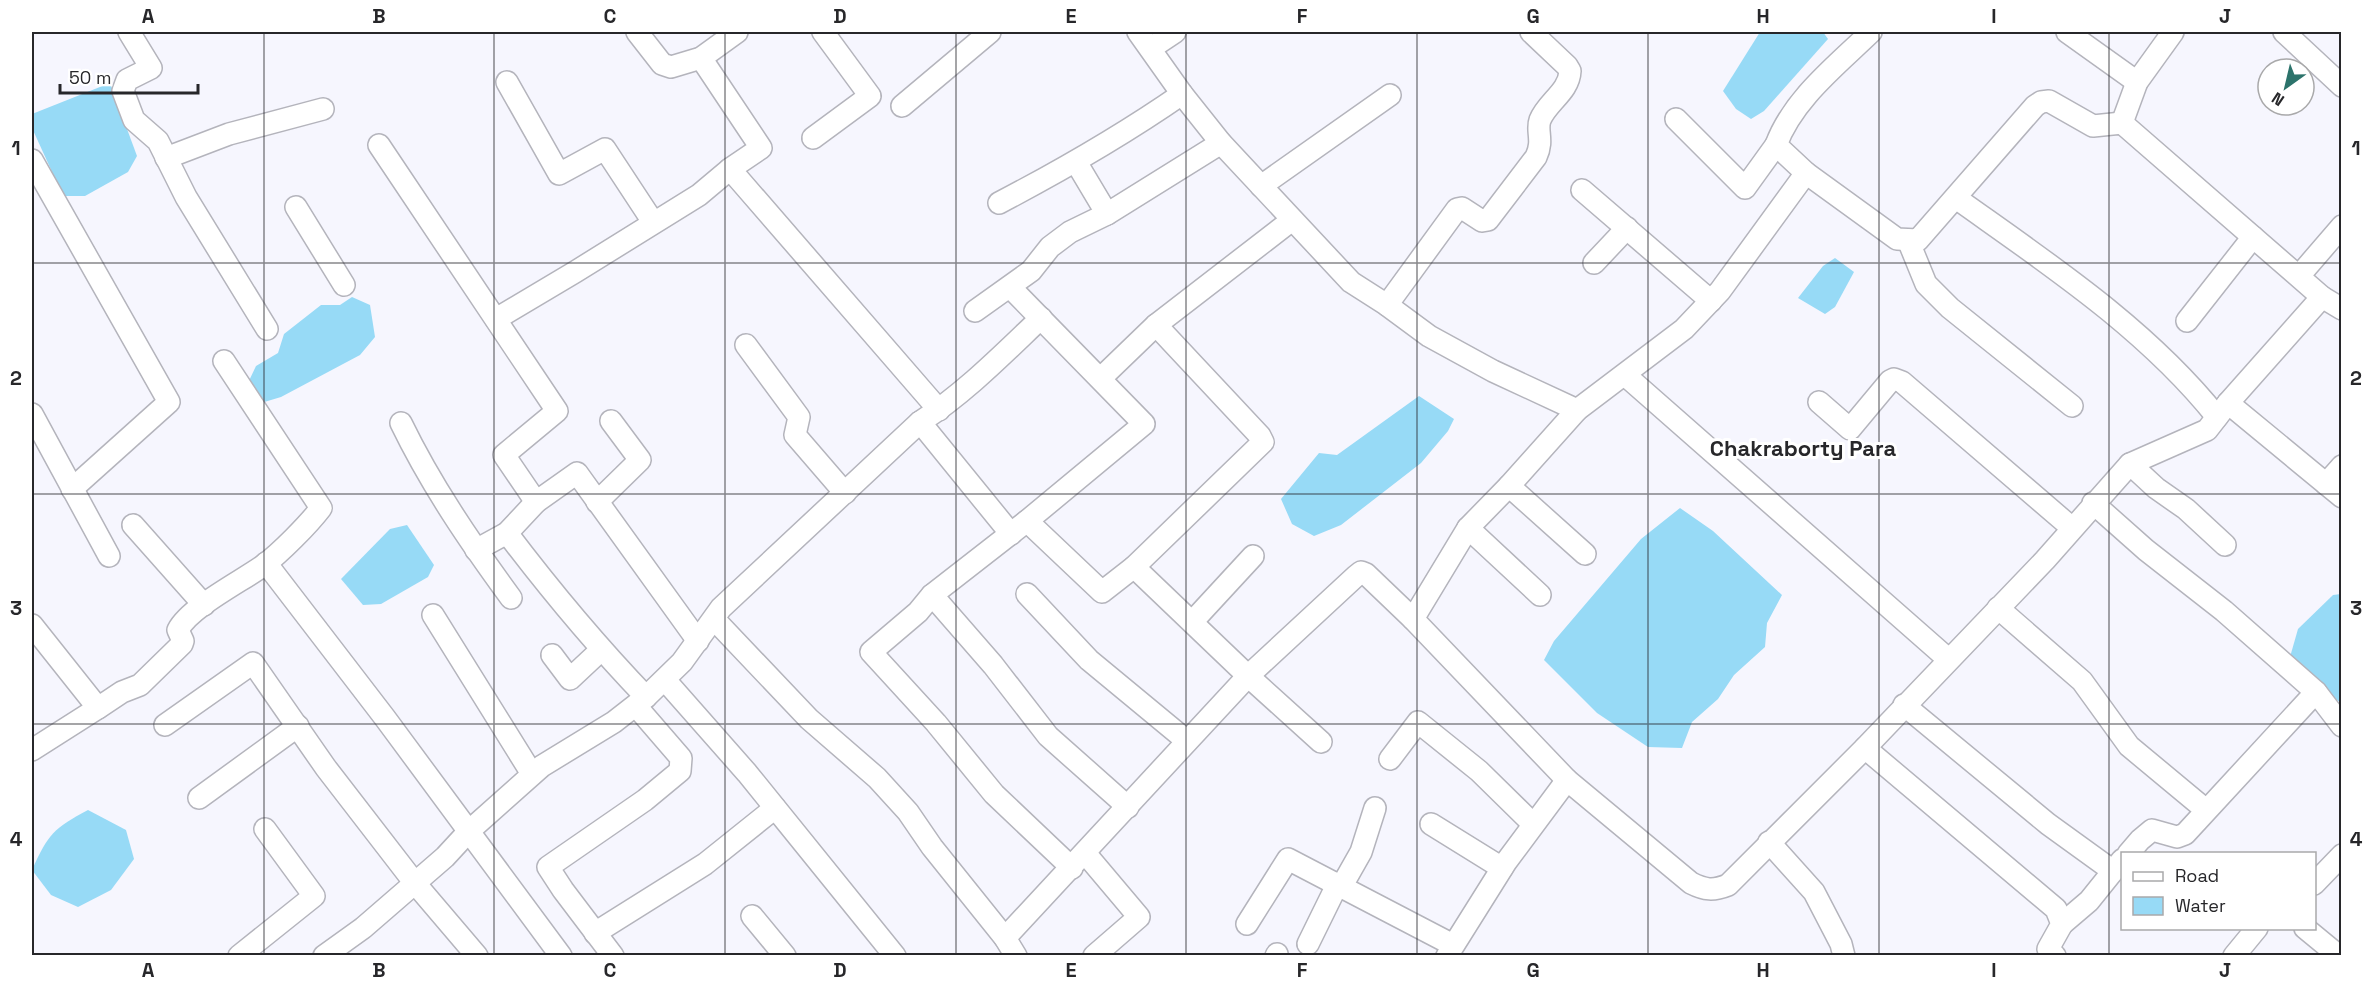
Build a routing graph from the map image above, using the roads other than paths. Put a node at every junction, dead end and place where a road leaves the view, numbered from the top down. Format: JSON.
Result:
{"nodes":[{"id":1,"x":129,"y":32,"type":"edge"},
{"id":2,"x":637,"y":32,"type":"edge"},
{"id":3,"x":737,"y":32,"type":"edge"},
{"id":4,"x":823,"y":32,"type":"edge"},
{"id":5,"x":990,"y":32,"type":"edge"},
{"id":6,"x":1174,"y":32,"type":"edge"},
{"id":7,"x":1531,"y":32,"type":"edge"},
{"id":8,"x":2067,"y":32,"type":"edge"},
{"id":9,"x":2173,"y":32,"type":"edge"},
{"id":10,"x":2284,"y":32,"type":"edge"},
{"id":11,"x":1859,"y":35,"type":"edge"},
{"id":12,"x":1144,"y":40,"type":"edge"},
{"id":13,"x":701,"y":58,"type":"junction"},
{"id":14,"x":507,"y":82,"type":"dead end"},
{"id":15,"x":2137,"y":82,"type":"junction"},
{"id":16,"x":2342,"y":86,"type":"edge"},
{"id":17,"x":1182,"y":94,"type":"junction"},
{"id":18,"x":1390,"y":95,"type":"dead end"},
{"id":19,"x":902,"y":106,"type":"dead end"},
{"id":20,"x":323,"y":109,"type":"dead end"},
{"id":21,"x":1676,"y":119,"type":"dead end"},
{"id":22,"x":2122,"y":123,"type":"junction"},
{"id":23,"x":813,"y":138,"type":"dead end"},
{"id":24,"x":1221,"y":143,"type":"junction"},
{"id":25,"x":379,"y":145,"type":"dead end"},
{"id":26,"x":1776,"y":145,"type":"junction"},
{"id":27,"x":166,"y":158,"type":"junction"},
{"id":28,"x":32,"y":160,"type":"edge"},
{"id":29,"x":1076,"y":162,"type":"junction"},
{"id":30,"x":730,"y":169,"type":"junction"},
{"id":31,"x":1806,"y":173,"type":"junction"},
{"id":32,"x":1261,"y":186,"type":"junction"},
{"id":33,"x":1582,"y":190,"type":"dead end"},
{"id":34,"x":1956,"y":198,"type":"junction"},
{"id":35,"x":999,"y":203,"type":"dead end"},
{"id":36,"x":296,"y":207,"type":"dead end"},
{"id":37,"x":1107,"y":214,"type":"junction"},
{"id":38,"x":1292,"y":220,"type":"junction"},
{"id":39,"x":653,"y":222,"type":"junction"},
{"id":40,"x":2342,"y":226,"type":"edge"},
{"id":41,"x":1627,"y":228,"type":"junction"},
{"id":42,"x":2253,"y":237,"type":"junction"},
{"id":43,"x":1908,"y":240,"type":"junction"},
{"id":44,"x":1594,"y":263,"type":"dead end"},
{"id":45,"x":2299,"y":276,"type":"junction"},
{"id":46,"x":344,"y":285,"type":"dead end"},
{"id":47,"x":1010,"y":286,"type":"junction"},
{"id":48,"x":2322,"y":297,"type":"junction"},
{"id":49,"x":1711,"y":301,"type":"junction"},
{"id":50,"x":1387,"y":305,"type":"junction"},
{"id":51,"x":2342,"y":309,"type":"edge"},
{"id":52,"x":975,"y":311,"type":"dead end"},
{"id":53,"x":1041,"y":318,"type":"junction"},
{"id":54,"x":496,"y":319,"type":"junction"},
{"id":55,"x":2187,"y":321,"type":"dead end"},
{"id":56,"x":1156,"y":325,"type":"junction"},
{"id":57,"x":267,"y":329,"type":"dead end"},
{"id":58,"x":746,"y":345,"type":"dead end"},
{"id":59,"x":224,"y":361,"type":"dead end"},
{"id":60,"x":1625,"y":375,"type":"junction"},
{"id":61,"x":1101,"y":378,"type":"junction"},
{"id":62,"x":1819,"y":402,"type":"dead end"},
{"id":63,"x":2072,"y":406,"type":"dead end"},
{"id":64,"x":939,"y":410,"type":"junction"},
{"id":65,"x":1577,"y":410,"type":"junction"},
{"id":66,"x":2223,"y":410,"type":"junction"},
{"id":67,"x":32,"y":414,"type":"edge"},
{"id":68,"x":611,"y":421,"type":"dead end"},
{"id":69,"x":921,"y":422,"type":"junction"},
{"id":70,"x":401,"y":423,"type":"dead end"},
{"id":71,"x":2130,"y":464,"type":"junction"},
{"id":72,"x":2342,"y":466,"type":"edge"},
{"id":73,"x":1509,"y":486,"type":"junction"},
{"id":74,"x":72,"y":489,"type":"junction"},
{"id":75,"x":2334,"y":490,"type":"edge"},
{"id":76,"x":845,"y":493,"type":"junction"},
{"id":77,"x":597,"y":501,"type":"junction"},
{"id":78,"x":536,"y":502,"type":"junction"},
{"id":79,"x":2093,"y":503,"type":"junction"},
{"id":80,"x":133,"y":525,"type":"dead end"},
{"id":81,"x":1019,"y":527,"type":"junction"},
{"id":82,"x":1468,"y":528,"type":"junction"},
{"id":83,"x":2072,"y":528,"type":"junction"},
{"id":84,"x":507,"y":533,"type":"junction"},
{"id":85,"x":2225,"y":545,"type":"dead end"},
{"id":86,"x":476,"y":550,"type":"junction"},
{"id":87,"x":1585,"y":554,"type":"dead end"},
{"id":88,"x":109,"y":556,"type":"dead end"},
{"id":89,"x":1253,"y":556,"type":"dead end"},
{"id":90,"x":266,"y":563,"type":"junction"},
{"id":91,"x":1134,"y":567,"type":"junction"},
{"id":92,"x":1026,"y":594,"type":"dead end"},
{"id":93,"x":932,"y":595,"type":"junction"},
{"id":94,"x":1540,"y":595,"type":"dead end"},
{"id":95,"x":510,"y":598,"type":"dead end"},
{"id":96,"x":204,"y":605,"type":"junction"},
{"id":97,"x":1998,"y":608,"type":"junction"},
{"id":98,"x":433,"y":615,"type":"dead end"},
{"id":99,"x":714,"y":619,"type":"junction"},
{"id":100,"x":1413,"y":619,"type":"junction"},
{"id":101,"x":1193,"y":621,"type":"junction"},
{"id":102,"x":32,"y":625,"type":"edge"},
{"id":103,"x":698,"y":641,"type":"junction"},
{"id":104,"x":601,"y":650,"type":"junction"},
{"id":105,"x":552,"y":655,"type":"dead end"},
{"id":106,"x":1948,"y":659,"type":"junction"},
{"id":107,"x":1248,"y":676,"type":"junction"},
{"id":108,"x":665,"y":680,"type":"junction"},
{"id":109,"x":2316,"y":692,"type":"junction"},
{"id":110,"x":641,"y":702,"type":"junction"},
{"id":111,"x":1904,"y":705,"type":"junction"},
{"id":112,"x":98,"y":708,"type":"junction"},
{"id":113,"x":165,"y":725,"type":"dead end"},
{"id":114,"x":298,"y":726,"type":"junction"},
{"id":115,"x":2342,"y":726,"type":"edge"},
{"id":116,"x":1187,"y":741,"type":"junction"},
{"id":117,"x":1321,"y":742,"type":"dead end"},
{"id":118,"x":1865,"y":748,"type":"junction"},
{"id":119,"x":32,"y":750,"type":"edge"},
{"id":120,"x":1390,"y":759,"type":"dead end"},
{"id":121,"x":532,"y":774,"type":"junction"},
{"id":122,"x":1567,"y":780,"type":"junction"},
{"id":123,"x":199,"y":798,"type":"dead end"},
{"id":124,"x":1128,"y":807,"type":"junction"},
{"id":125,"x":775,"y":808,"type":"junction"},
{"id":126,"x":1375,"y":808,"type":"dead end"},
{"id":127,"x":2206,"y":810,"type":"junction"},
{"id":128,"x":1431,"y":824,"type":"dead end"},
{"id":129,"x":1533,"y":824,"type":"junction"},
{"id":130,"x":265,"y":829,"type":"dead end"},
{"id":131,"x":469,"y":831,"type":"junction"},
{"id":132,"x":1769,"y":842,"type":"junction"},
{"id":133,"x":2130,"y":852,"type":"edge"},
{"id":134,"x":2342,"y":855,"type":"edge"},
{"id":135,"x":1078,"y":861,"type":"junction"},
{"id":136,"x":2118,"y":865,"type":"edge"},
{"id":137,"x":1502,"y":868,"type":"junction"},
{"id":138,"x":414,"y":882,"type":"junction"},
{"id":139,"x":2316,"y":882,"type":"edge"},
{"id":140,"x":1338,"y":883,"type":"junction"},
{"id":141,"x":752,"y":916,"type":"dead end"},
{"id":142,"x":1247,"y":924,"type":"dead end"},
{"id":143,"x":2062,"y":924,"type":"junction"},
{"id":144,"x":2255,"y":930,"type":"edge"},
{"id":145,"x":2307,"y":930,"type":"edge"},
{"id":146,"x":595,"y":933,"type":"junction"},
{"id":147,"x":1308,"y":944,"type":"dead end"},
{"id":148,"x":1010,"y":947,"type":"edge"},
{"id":149,"x":1450,"y":950,"type":"edge"},
{"id":150,"x":892,"y":954,"type":"edge"},
{"id":151,"x":784,"y":955,"type":"edge"},
{"id":152,"x":240,"y":956,"type":"edge"},
{"id":153,"x":324,"y":956,"type":"edge"},
{"id":154,"x":477,"y":956,"type":"edge"},
{"id":155,"x":561,"y":956,"type":"edge"},
{"id":156,"x":613,"y":956,"type":"edge"},
{"id":157,"x":1094,"y":956,"type":"edge"},
{"id":158,"x":1844,"y":956,"type":"edge"},
{"id":159,"x":2055,"y":956,"type":"edge"},
{"id":160,"x":2234,"y":956,"type":"edge"},
{"id":161,"x":2339,"y":956,"type":"edge"}],
"edges":[{"from":1,"to":27,"type":"street"},
{"from":2,"to":13,"type":"street"},
{"from":3,"to":13,"type":"street"},
{"from":4,"to":23,"type":"street"},
{"from":5,"to":19,"type":"street"},
{"from":6,"to":12,"type":"street"},
{"from":7,"to":50,"type":"street"},
{"from":8,"to":15,"type":"street"},
{"from":9,"to":15,"type":"street"},
{"from":10,"to":16,"type":"street"},
{"from":11,"to":26,"type":"street"},
{"from":12,"to":17,"type":"street"},
{"from":13,"to":30,"type":"street"},
{"from":14,"to":39,"type":"street"},
{"from":15,"to":22,"type":"street"},
{"from":17,"to":24,"type":"street"},
{"from":17,"to":29,"type":"street"},
{"from":18,"to":32,"type":"street"},
{"from":20,"to":27,"type":"street"},
{"from":21,"to":26,"type":"street"},
{"from":22,"to":34,"type":"street"},
{"from":22,"to":42,"type":"street"},
{"from":24,"to":32,"type":"street"},
{"from":24,"to":37,"type":"street"},
{"from":25,"to":54,"type":"street"},
{"from":26,"to":31,"type":"street"},
{"from":27,"to":57,"type":"street"},
{"from":28,"to":74,"type":"street"},
{"from":29,"to":35,"type":"street"},
{"from":29,"to":37,"type":"street"},
{"from":30,"to":39,"type":"street"},
{"from":30,"to":64,"type":"street"},
{"from":31,"to":43,"type":"street"},
{"from":31,"to":49,"type":"street"},
{"from":32,"to":38,"type":"street"},
{"from":33,"to":41,"type":"street"},
{"from":34,"to":43,"type":"street"},
{"from":34,"to":66,"type":"street"},
{"from":36,"to":46,"type":"street"},
{"from":37,"to":47,"type":"street"},
{"from":38,"to":50,"type":"street"},
{"from":38,"to":56,"type":"street"},
{"from":39,"to":54,"type":"street"},
{"from":40,"to":45,"type":"street"},
{"from":41,"to":44,"type":"street"},
{"from":41,"to":49,"type":"street"},
{"from":42,"to":45,"type":"street"},
{"from":42,"to":55,"type":"street"},
{"from":43,"to":63,"type":"street"},
{"from":45,"to":48,"type":"street"},
{"from":47,"to":52,"type":"street"},
{"from":47,"to":53,"type":"street"},
{"from":48,"to":51,"type":"street"},
{"from":48,"to":66,"type":"street"},
{"from":49,"to":60,"type":"street"},
{"from":50,"to":65,"type":"street"},
{"from":53,"to":61,"type":"street"},
{"from":53,"to":64,"type":"street"},
{"from":54,"to":78,"type":"street"},
{"from":56,"to":61,"type":"street"},
{"from":56,"to":91,"type":"street"},
{"from":58,"to":76,"type":"street"},
{"from":59,"to":90,"type":"street"},
{"from":60,"to":65,"type":"street"},
{"from":60,"to":106,"type":"street"},
{"from":61,"to":81,"type":"street"},
{"from":62,"to":83,"type":"street"},
{"from":64,"to":69,"type":"street"},
{"from":65,"to":73,"type":"street"},
{"from":66,"to":71,"type":"street"},
{"from":66,"to":75,"type":"street"},
{"from":67,"to":74,"type":"street"},
{"from":68,"to":77,"type":"street"},
{"from":69,"to":76,"type":"street"},
{"from":69,"to":81,"type":"street"},
{"from":70,"to":86,"type":"street"},
{"from":71,"to":79,"type":"street"},
{"from":71,"to":85,"type":"street"},
{"from":72,"to":75,"type":"street"},
{"from":73,"to":82,"type":"street"},
{"from":73,"to":87,"type":"street"},
{"from":74,"to":88,"type":"street"},
{"from":76,"to":99,"type":"street"},
{"from":77,"to":78,"type":"street"},
{"from":77,"to":103,"type":"street"},
{"from":78,"to":84,"type":"street"},
{"from":79,"to":83,"type":"street"},
{"from":79,"to":109,"type":"street"},
{"from":80,"to":96,"type":"street"},
{"from":81,"to":91,"type":"street"},
{"from":81,"to":93,"type":"street"},
{"from":82,"to":94,"type":"street"},
{"from":82,"to":100,"type":"street"},
{"from":83,"to":97,"type":"street"},
{"from":84,"to":86,"type":"street"},
{"from":84,"to":104,"type":"street"},
{"from":86,"to":95,"type":"street"},
{"from":89,"to":101,"type":"street"},
{"from":90,"to":96,"type":"street"},
{"from":90,"to":131,"type":"street"},
{"from":91,"to":101,"type":"street"},
{"from":92,"to":116,"type":"street"},
{"from":93,"to":124,"type":"street"},
{"from":93,"to":135,"type":"street"},
{"from":96,"to":112,"type":"street"},
{"from":97,"to":106,"type":"street"},
{"from":97,"to":127,"type":"street"},
{"from":98,"to":121,"type":"street"},
{"from":99,"to":103,"type":"street"},
{"from":99,"to":148,"type":"street"},
{"from":100,"to":107,"type":"street"},
{"from":100,"to":122,"type":"street"},
{"from":101,"to":107,"type":"street"},
{"from":102,"to":112,"type":"street"},
{"from":103,"to":108,"type":"street"},
{"from":104,"to":105,"type":"street"},
{"from":104,"to":110,"type":"street"},
{"from":106,"to":111,"type":"street"},
{"from":107,"to":116,"type":"street"},
{"from":107,"to":117,"type":"street"},
{"from":108,"to":110,"type":"street"},
{"from":108,"to":125,"type":"street"},
{"from":109,"to":115,"type":"street"},
{"from":109,"to":127,"type":"street"},
{"from":110,"to":121,"type":"street"},
{"from":110,"to":146,"type":"street"},
{"from":111,"to":118,"type":"street"},
{"from":111,"to":136,"type":"street"},
{"from":112,"to":119,"type":"street"},
{"from":113,"to":114,"type":"street"},
{"from":114,"to":123,"type":"street"},
{"from":114,"to":138,"type":"street"},
{"from":116,"to":124,"type":"street"},
{"from":118,"to":132,"type":"street"},
{"from":118,"to":143,"type":"street"},
{"from":120,"to":129,"type":"street"},
{"from":121,"to":131,"type":"street"},
{"from":122,"to":129,"type":"street"},
{"from":122,"to":132,"type":"street"},
{"from":124,"to":135,"type":"street"},
{"from":125,"to":146,"type":"street"},
{"from":125,"to":150,"type":"street"},
{"from":126,"to":140,"type":"street"},
{"from":127,"to":133,"type":"street"},
{"from":128,"to":137,"type":"street"},
{"from":129,"to":137,"type":"street"},
{"from":130,"to":152,"type":"street"},
{"from":131,"to":138,"type":"street"},
{"from":131,"to":155,"type":"street"},
{"from":132,"to":158,"type":"street"},
{"from":134,"to":139,"type":"street"},
{"from":135,"to":148,"type":"street"},
{"from":135,"to":157,"type":"street"},
{"from":136,"to":143,"type":"street"},
{"from":137,"to":149,"type":"street"},
{"from":138,"to":153,"type":"street"},
{"from":138,"to":154,"type":"street"},
{"from":140,"to":142,"type":"street"},
{"from":140,"to":147,"type":"street"},
{"from":140,"to":149,"type":"street"},
{"from":141,"to":151,"type":"street"},
{"from":143,"to":159,"type":"street"},
{"from":144,"to":160,"type":"street"},
{"from":145,"to":161,"type":"street"},
{"from":146,"to":156,"type":"street"}]}
